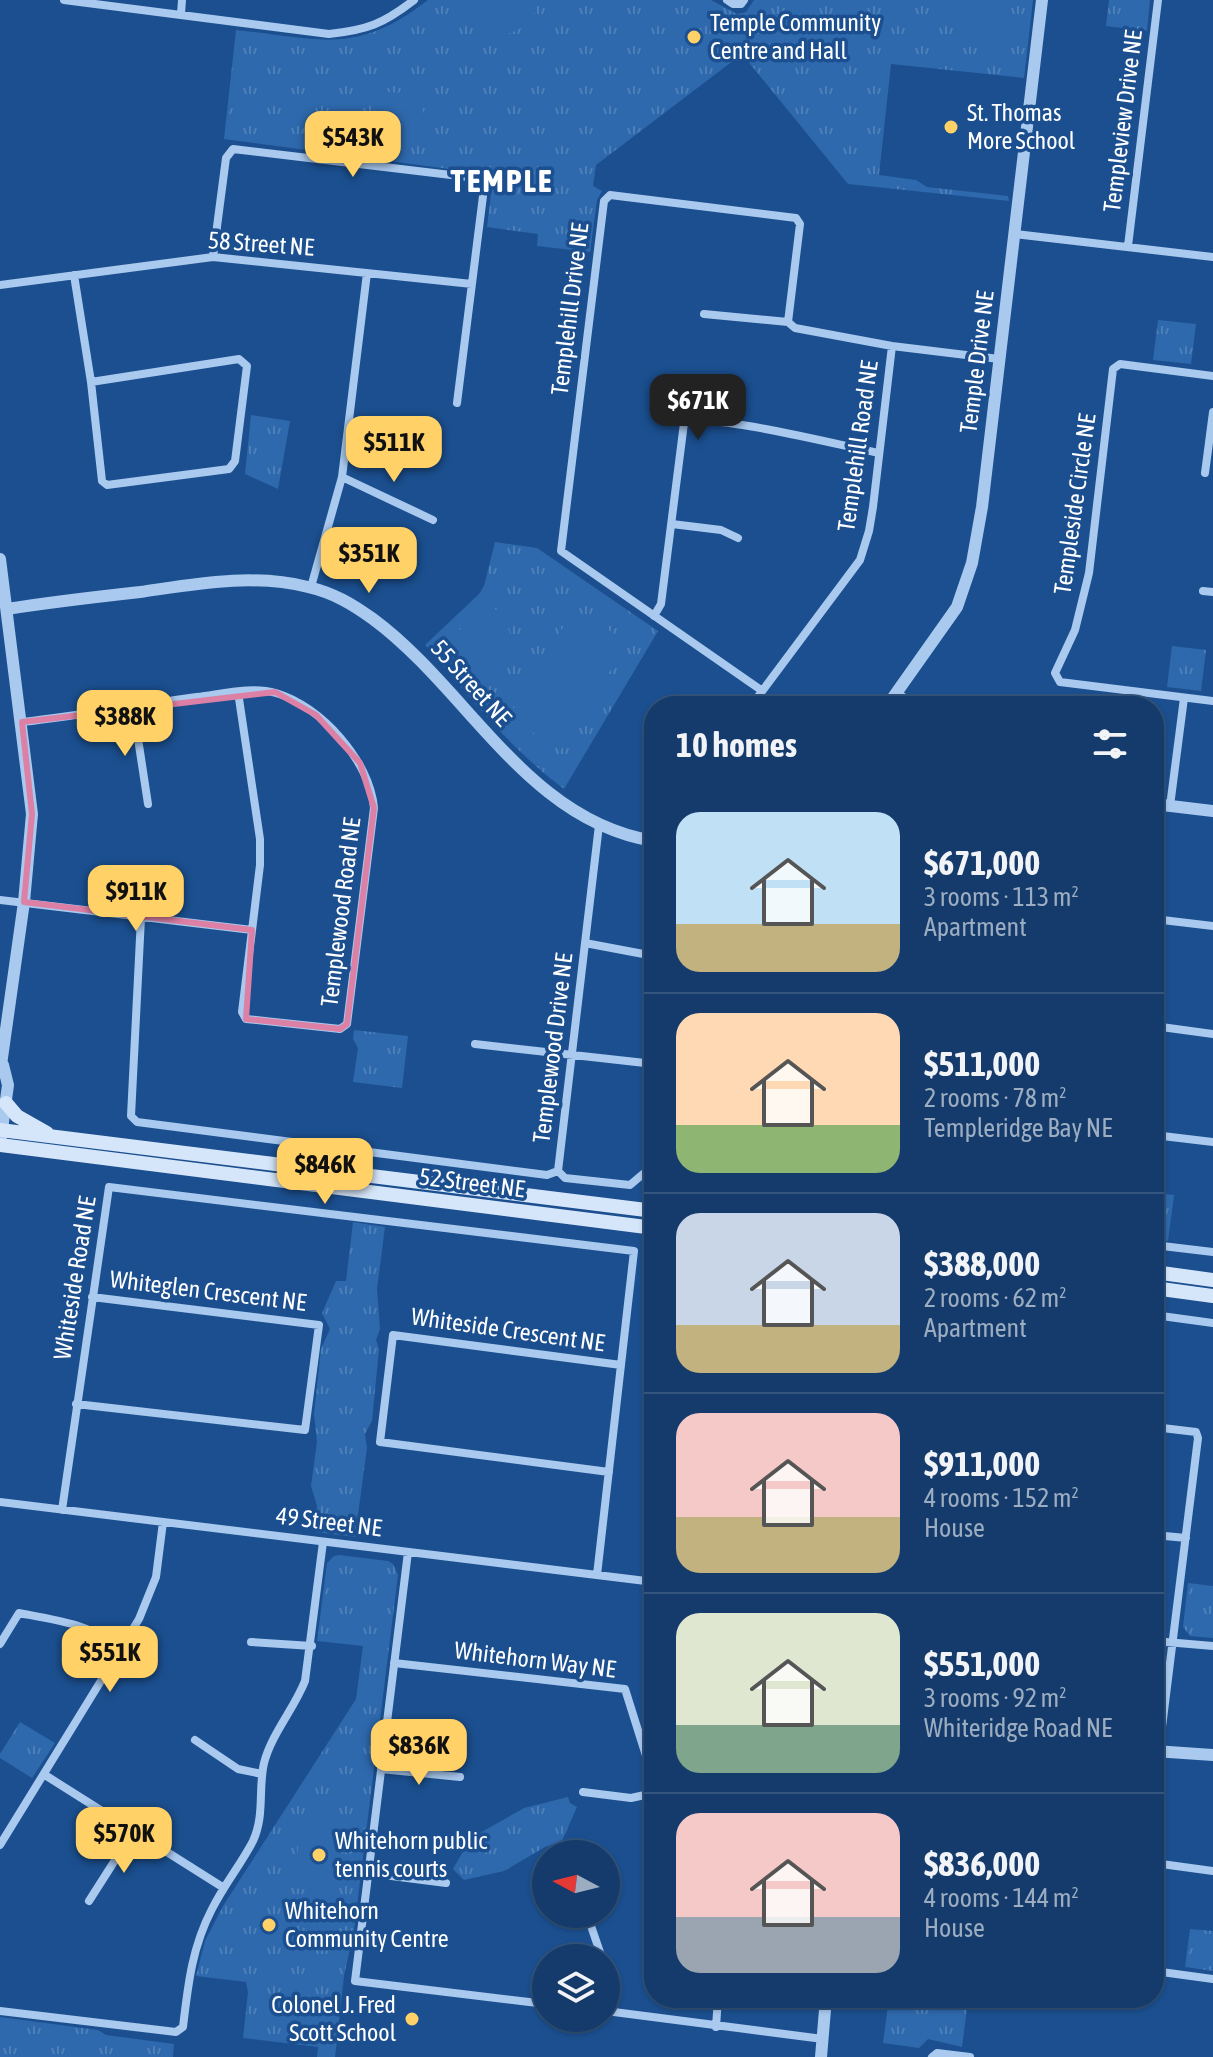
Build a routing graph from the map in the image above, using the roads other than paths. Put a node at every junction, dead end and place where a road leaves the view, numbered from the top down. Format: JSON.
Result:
{"nodes":[{"id":1,"x":64,"y":0,"type":"edge"},
{"id":2,"x":182,"y":0,"type":"edge"},
{"id":3,"x":414,"y":0,"type":"edge"},
{"id":4,"x":727,"y":0,"type":"edge"},
{"id":5,"x":744,"y":0,"type":"edge"},
{"id":6,"x":1042,"y":0,"type":"edge"},
{"id":7,"x":1158,"y":0,"type":"edge"},
{"id":8,"x":181,"y":14,"type":"junction"},
{"id":9,"x":1015,"y":234,"type":"junction"},
{"id":10,"x":1128,"y":246,"type":"junction"},
{"id":11,"x":213,"y":257,"type":"junction"},
{"id":12,"x":1213,"y":257,"type":"edge"},
{"id":13,"x":367,"y":273,"type":"junction"},
{"id":14,"x":74,"y":275,"type":"junction"},
{"id":15,"x":472,"y":284,"type":"junction"},
{"id":16,"x":0,"y":285,"type":"edge"},
{"id":17,"x":704,"y":314,"type":"dead end"},
{"id":18,"x":788,"y":322,"type":"junction"},
{"id":19,"x":892,"y":346,"type":"junction"},
{"id":20,"x":999,"y":359,"type":"junction"},
{"id":21,"x":1213,"y":376,"type":"edge"},
{"id":22,"x":91,"y":382,"type":"junction"},
{"id":23,"x":457,"y":403,"type":"dead end"},
{"id":24,"x":1213,"y":412,"type":"edge"},
{"id":25,"x":879,"y":453,"type":"junction"},
{"id":26,"x":1205,"y":473,"type":"dead end"},
{"id":27,"x":342,"y":477,"type":"junction"},
{"id":28,"x":433,"y":520,"type":"dead end"},
{"id":29,"x":672,"y":524,"type":"junction"},
{"id":30,"x":738,"y":538,"type":"dead end"},
{"id":31,"x":0,"y":559,"type":"edge"},
{"id":32,"x":311,"y":587,"type":"junction"},
{"id":33,"x":7,"y":609,"type":"junction"},
{"id":34,"x":654,"y":616,"type":"junction"},
{"id":35,"x":761,"y":690,"type":"junction"},
{"id":36,"x":238,"y":692,"type":"junction"},
{"id":37,"x":896,"y":694,"type":"joint"},
{"id":38,"x":757,"y":696,"type":"edge"},
{"id":39,"x":899,"y":696,"type":"edge"},
{"id":40,"x":1184,"y":698,"type":"junction"},
{"id":41,"x":1213,"y":701,"type":"edge"},
{"id":42,"x":133,"y":706,"type":"junction"},
{"id":43,"x":22,"y":722,"type":"junction"},
{"id":44,"x":148,"y":804,"type":"dead end"},
{"id":45,"x":1164,"y":805,"type":"edge"},
{"id":46,"x":1170,"y":806,"type":"junction"},
{"id":47,"x":1213,"y":811,"type":"edge"},
{"id":48,"x":599,"y":825,"type":"junction"},
{"id":49,"x":644,"y":838,"type":"edge"},
{"id":50,"x":0,"y":900,"type":"edge"},
{"id":51,"x":24,"y":902,"type":"junction"},
{"id":52,"x":141,"y":918,"type":"junction"},
{"id":53,"x":1164,"y":920,"type":"edge"},
{"id":54,"x":1213,"y":926,"type":"edge"},
{"id":55,"x":252,"y":930,"type":"junction"},
{"id":56,"x":585,"y":943,"type":"junction"},
{"id":57,"x":644,"y":954,"type":"edge"},
{"id":58,"x":1164,"y":1027,"type":"edge"},
{"id":59,"x":1213,"y":1034,"type":"edge"},
{"id":60,"x":475,"y":1044,"type":"dead end"},
{"id":61,"x":572,"y":1054,"type":"junction"},
{"id":62,"x":644,"y":1063,"type":"edge"},
{"id":63,"x":1,"y":1069,"type":"edge"},
{"id":64,"x":6,"y":1103,"type":"junction"},
{"id":65,"x":1164,"y":1136,"type":"edge"},
{"id":66,"x":0,"y":1137,"type":"edge"},
{"id":67,"x":55,"y":1137,"type":"junction"},
{"id":68,"x":1213,"y":1142,"type":"edge"},
{"id":69,"x":558,"y":1171,"type":"junction"},
{"id":70,"x":643,"y":1174,"type":"dead end"},
{"id":71,"x":644,"y":1210,"type":"edge"},
{"id":72,"x":644,"y":1227,"type":"edge"},
{"id":73,"x":1164,"y":1246,"type":"edge"},
{"id":74,"x":1213,"y":1252,"type":"edge"},
{"id":75,"x":1164,"y":1273,"type":"edge"},
{"id":76,"x":1213,"y":1280,"type":"edge"},
{"id":77,"x":1164,"y":1289,"type":"edge"},
{"id":78,"x":1213,"y":1296,"type":"edge"},
{"id":79,"x":92,"y":1297,"type":"junction"},
{"id":80,"x":1164,"y":1316,"type":"edge"},
{"id":81,"x":1213,"y":1323,"type":"edge"},
{"id":82,"x":621,"y":1365,"type":"junction"},
{"id":83,"x":76,"y":1404,"type":"junction"},
{"id":84,"x":1164,"y":1428,"type":"edge"},
{"id":85,"x":609,"y":1472,"type":"junction"},
{"id":86,"x":0,"y":1502,"type":"edge"},
{"id":87,"x":62,"y":1510,"type":"junction"},
{"id":88,"x":163,"y":1522,"type":"junction"},
{"id":89,"x":1164,"y":1536,"type":"edge"},
{"id":90,"x":1186,"y":1538,"type":"junction"},
{"id":91,"x":323,"y":1542,"type":"junction"},
{"id":92,"x":408,"y":1552,"type":"junction"},
{"id":93,"x":597,"y":1575,"type":"junction"},
{"id":94,"x":644,"y":1581,"type":"edge"},
{"id":95,"x":251,"y":1642,"type":"dead end"},
{"id":96,"x":1164,"y":1642,"type":"edge"},
{"id":97,"x":1173,"y":1643,"type":"junction"},
{"id":98,"x":0,"y":1644,"type":"edge"},
{"id":99,"x":120,"y":1646,"type":"junction"},
{"id":100,"x":312,"y":1646,"type":"junction"},
{"id":101,"x":1213,"y":1646,"type":"edge"},
{"id":102,"x":394,"y":1663,"type":"junction"},
{"id":103,"x":1164,"y":1704,"type":"edge"},
{"id":104,"x":195,"y":1740,"type":"dead end"},
{"id":105,"x":644,"y":1749,"type":"edge"},
{"id":106,"x":1164,"y":1752,"type":"edge"},
{"id":107,"x":1213,"y":1755,"type":"edge"},
{"id":108,"x":381,"y":1769,"type":"junction"},
{"id":109,"x":262,"y":1774,"type":"junction"},
{"id":110,"x":45,"y":1775,"type":"junction"},
{"id":111,"x":460,"y":1777,"type":"dead end"},
{"id":112,"x":583,"y":1792,"type":"dead end"},
{"id":113,"x":644,"y":1795,"type":"edge"},
{"id":114,"x":133,"y":1832,"type":"junction"},
{"id":115,"x":0,"y":1845,"type":"edge"},
{"id":116,"x":1164,"y":1864,"type":"edge"},
{"id":117,"x":1213,"y":1871,"type":"edge"},
{"id":118,"x":368,"y":1873,"type":"junction"},
{"id":119,"x":446,"y":1883,"type":"dead end"},
{"id":120,"x":224,"y":1888,"type":"junction"},
{"id":121,"x":89,"y":1901,"type":"dead end"},
{"id":122,"x":1164,"y":1972,"type":"edge"},
{"id":123,"x":1213,"y":1979,"type":"edge"},
{"id":124,"x":532,"y":2002,"type":"edge"},
{"id":125,"x":717,"y":2008,"type":"edge"},
{"id":126,"x":825,"y":2008,"type":"edge"},
{"id":127,"x":0,"y":2011,"type":"edge"},
{"id":128,"x":620,"y":2012,"type":"edge"},
{"id":129,"x":716,"y":2027,"type":"junction"},
{"id":130,"x":823,"y":2039,"type":"junction"},
{"id":131,"x":821,"y":2057,"type":"edge"},
{"id":132,"x":932,"y":2057,"type":"edge"},
{"id":133,"x":970,"y":2057,"type":"edge"}],
"edges":[{"from":1,"to":8,"type":"street"},
{"from":2,"to":8,"type":"street"},
{"from":3,"to":8,"type":"street"},
{"from":4,"to":5,"type":"street"},
{"from":6,"to":9,"type":"street","name":"Temple Drive NE"},
{"from":7,"to":10,"type":"street","name":"Templeview Drive NE"},
{"from":9,"to":10,"type":"street"},
{"from":9,"to":20,"type":"street","name":"Temple Drive NE"},
{"from":10,"to":12,"type":"street"},
{"from":11,"to":13,"type":"street","name":"58 Street NE"},
{"from":11,"to":14,"type":"street","name":"58 Street NE"},
{"from":11,"to":15,"type":"street"},
{"from":13,"to":15,"type":"street","name":"58 Street NE"},
{"from":13,"to":27,"type":"street"},
{"from":14,"to":16,"type":"street","name":"58 Street NE"},
{"from":14,"to":22,"type":"street"},
{"from":15,"to":23,"type":"street"},
{"from":17,"to":18,"type":"street"},
{"from":18,"to":19,"type":"street"},
{"from":18,"to":34,"type":"street","name":"Templehill Drive NE"},
{"from":19,"to":20,"type":"street"},
{"from":19,"to":25,"type":"street","name":"Templehill Road NE"},
{"from":20,"to":37,"type":"street","name":"Temple Drive NE"},
{"from":21,"to":40,"type":"street","name":"Templeside Circle NE"},
{"from":22,"to":22,"type":"street"},
{"from":24,"to":26,"type":"street"},
{"from":25,"to":29,"type":"street"},
{"from":25,"to":35,"type":"street","name":"Templehill Road NE"},
{"from":27,"to":28,"type":"street"},
{"from":27,"to":32,"type":"street"},
{"from":29,"to":30,"type":"street"},
{"from":29,"to":34,"type":"street"},
{"from":31,"to":33,"type":"street"},
{"from":32,"to":33,"type":"street","name":"55 Street NE"},
{"from":32,"to":48,"type":"street","name":"55 Street NE"},
{"from":33,"to":43,"type":"street"},
{"from":34,"to":35,"type":"street","name":"Templehill Drive NE"},
{"from":35,"to":38,"type":"street","name":"Templehill Road NE"},
{"from":36,"to":42,"type":"street","name":"Templewood Road NE"},
{"from":36,"to":55,"type":"street","name":"Templewood Road NE"},
{"from":36,"to":55,"type":"street","name":"Templewood Road NE"},
{"from":37,"to":39,"type":"street"},
{"from":40,"to":41,"type":"street","name":"Templeside Circle NE"},
{"from":40,"to":46,"type":"street"},
{"from":42,"to":43,"type":"street","name":"Templewood Road NE"},
{"from":42,"to":44,"type":"street"},
{"from":43,"to":51,"type":"street"},
{"from":45,"to":46,"type":"street"},
{"from":46,"to":47,"type":"street"},
{"from":48,"to":49,"type":"street","name":"55 Street NE"},
{"from":48,"to":56,"type":"street","name":"Templewood Drive NE"},
{"from":50,"to":51,"type":"street"},
{"from":51,"to":52,"type":"street"},
{"from":51,"to":63,"type":"street"},
{"from":52,"to":55,"type":"street"},
{"from":52,"to":69,"type":"street","name":"Templewood Drive NE"},
{"from":53,"to":54,"type":"street"},
{"from":56,"to":57,"type":"street"},
{"from":56,"to":61,"type":"street","name":"Templewood Drive NE"},
{"from":58,"to":59,"type":"street"},
{"from":60,"to":61,"type":"street"},
{"from":61,"to":62,"type":"street"},
{"from":61,"to":69,"type":"street","name":"Templewood Drive NE"},
{"from":63,"to":64,"type":"street"},
{"from":64,"to":66,"type":"street"},
{"from":64,"to":67,"type":"main road"},
{"from":65,"to":68,"type":"street"},
{"from":66,"to":67,"type":"main road","name":"52 Street NE"},
{"from":66,"to":72,"type":"main road","name":"52 Street NE"},
{"from":67,"to":71,"type":"main road","name":"52 Street NE"},
{"from":69,"to":70,"type":"street"},
{"from":73,"to":74,"type":"street"},
{"from":75,"to":76,"type":"main road"},
{"from":77,"to":78,"type":"main road"},
{"from":79,"to":82,"type":"street","name":"Whiteside Road NE"},
{"from":79,"to":83,"type":"street","name":"Whiteside Road NE"},
{"from":79,"to":83,"type":"street","name":"Whiteglen Crescent NE"},
{"from":80,"to":81,"type":"street"},
{"from":82,"to":85,"type":"street","name":"Whiteside Road NE"},
{"from":82,"to":85,"type":"street","name":"Whiteside Crescent NE"},
{"from":83,"to":87,"type":"street","name":"Whiteside Road NE"},
{"from":84,"to":90,"type":"street"},
{"from":85,"to":93,"type":"street","name":"Whiteside Road NE"},
{"from":86,"to":87,"type":"street","name":"49 Street NE"},
{"from":87,"to":88,"type":"street","name":"49 Street NE"},
{"from":88,"to":91,"type":"street","name":"49 Street NE"},
{"from":88,"to":99,"type":"street"},
{"from":89,"to":90,"type":"street"},
{"from":90,"to":97,"type":"street"},
{"from":91,"to":92,"type":"street","name":"49 Street NE"},
{"from":91,"to":100,"type":"street"},
{"from":92,"to":93,"type":"street","name":"49 Street NE"},
{"from":92,"to":102,"type":"street"},
{"from":93,"to":94,"type":"street","name":"49 Street NE"},
{"from":95,"to":100,"type":"street"},
{"from":96,"to":97,"type":"street"},
{"from":97,"to":101,"type":"street"},
{"from":97,"to":103,"type":"street"},
{"from":98,"to":99,"type":"street"},
{"from":99,"to":110,"type":"street"},
{"from":100,"to":109,"type":"street"},
{"from":102,"to":105,"type":"street","name":"Whitehorn Way NE"},
{"from":102,"to":108,"type":"street"},
{"from":104,"to":109,"type":"street"},
{"from":106,"to":107,"type":"street"},
{"from":108,"to":111,"type":"street"},
{"from":108,"to":118,"type":"street"},
{"from":109,"to":120,"type":"street"},
{"from":110,"to":114,"type":"street"},
{"from":110,"to":115,"type":"street"},
{"from":112,"to":113,"type":"street"},
{"from":114,"to":120,"type":"street"},
{"from":114,"to":121,"type":"street"},
{"from":116,"to":117,"type":"street"},
{"from":118,"to":119,"type":"street"},
{"from":118,"to":124,"type":"street"},
{"from":120,"to":127,"type":"street"},
{"from":122,"to":123,"type":"street"},
{"from":125,"to":129,"type":"street"},
{"from":126,"to":130,"type":"street"},
{"from":128,"to":129,"type":"street"},
{"from":129,"to":130,"type":"street"},
{"from":130,"to":131,"type":"street"},
{"from":132,"to":133,"type":"street"}]}
